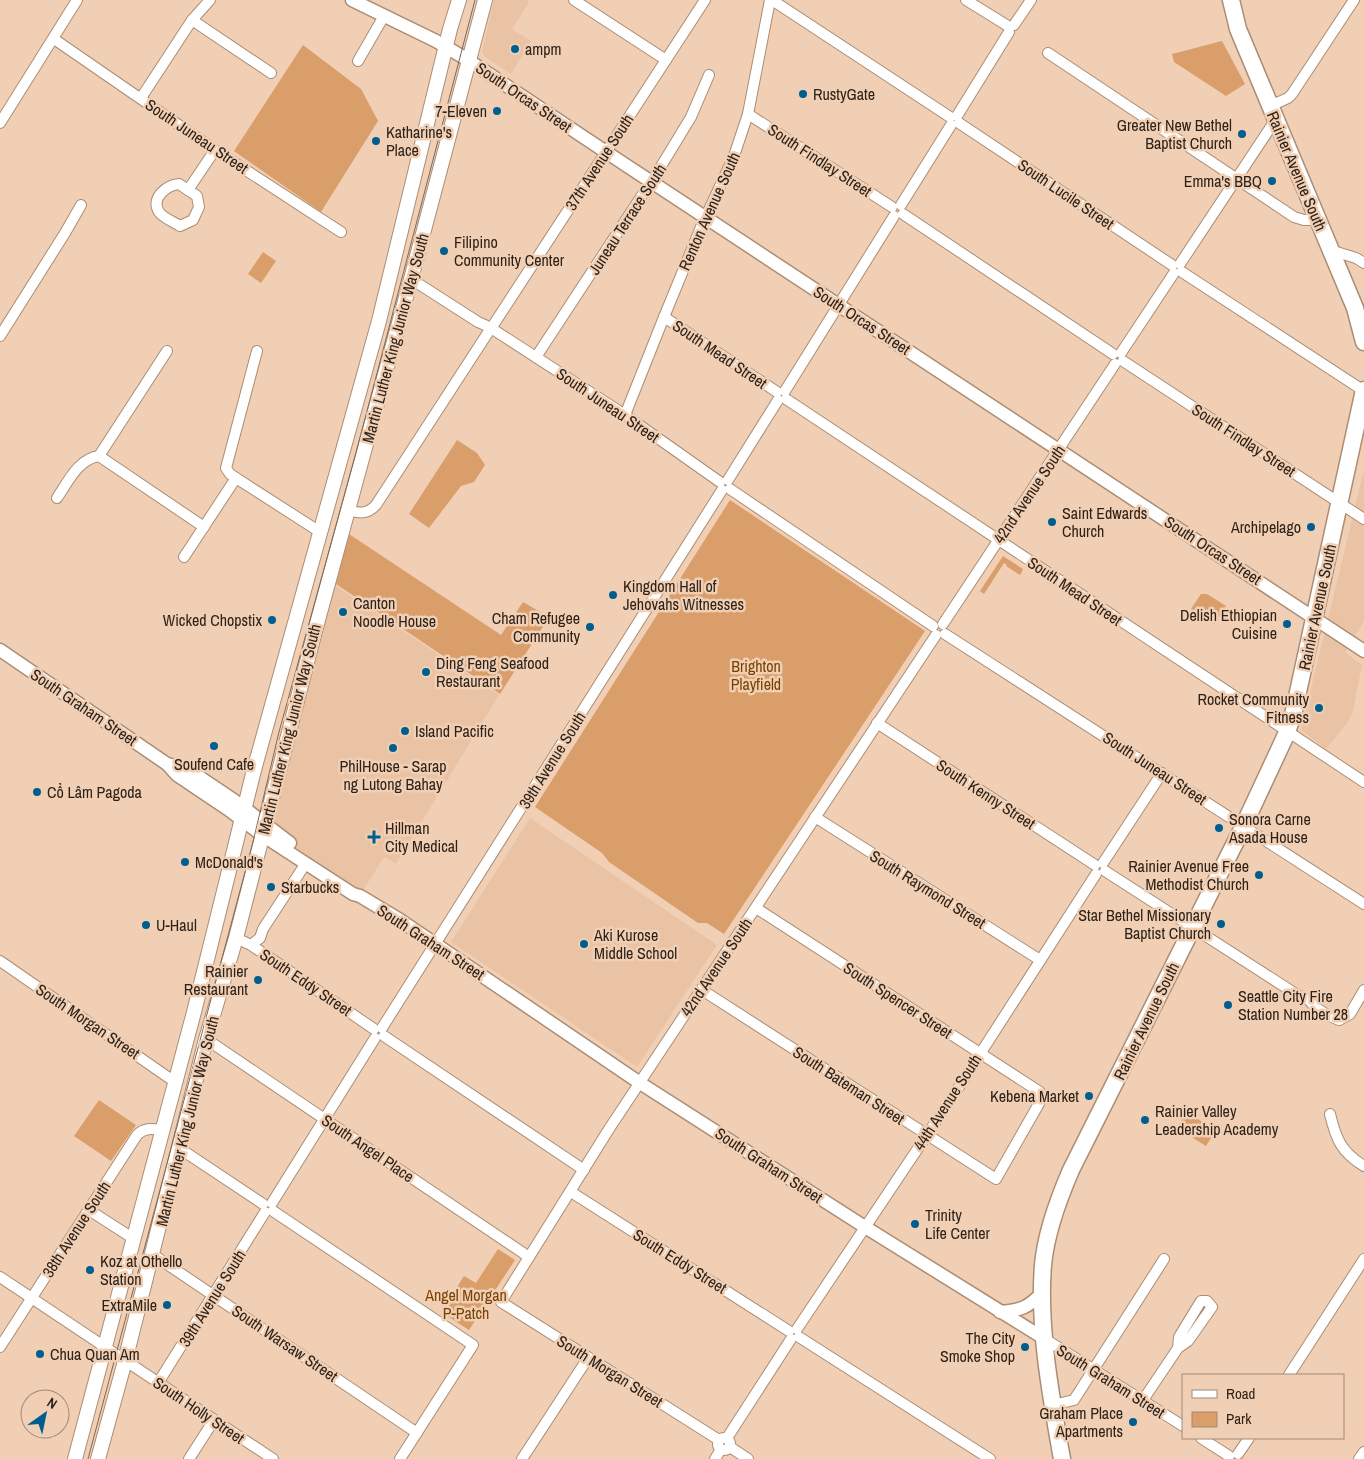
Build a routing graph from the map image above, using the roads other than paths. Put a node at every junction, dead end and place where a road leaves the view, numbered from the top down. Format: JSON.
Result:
{"nodes":[{"id":1,"x":77,"y":0,"type":"edge"},
{"id":2,"x":210,"y":0,"type":"edge"},
{"id":3,"x":352,"y":0,"type":"edge"},
{"id":4,"x":459,"y":0,"type":"edge"},
{"id":5,"x":485,"y":0,"type":"edge"},
{"id":6,"x":574,"y":0,"type":"edge"},
{"id":7,"x":705,"y":0,"type":"edge"},
{"id":8,"x":771,"y":0,"type":"edge"},
{"id":9,"x":966,"y":0,"type":"edge"},
{"id":10,"x":1031,"y":0,"type":"edge"},
{"id":11,"x":1231,"y":0,"type":"edge"},
{"id":12,"x":1354,"y":0,"type":"edge"},
{"id":13,"x":384,"y":16,"type":"junction"},
{"id":14,"x":192,"y":20,"type":"junction"},
{"id":15,"x":1010,"y":28,"type":"junction"},
{"id":16,"x":54,"y":39,"type":"junction"},
{"id":17,"x":446,"y":47,"type":"junction"},
{"id":18,"x":1048,"y":53,"type":"dead end"},
{"id":19,"x":468,"y":60,"type":"junction"},
{"id":20,"x":666,"y":60,"type":"junction"},
{"id":21,"x":358,"y":61,"type":"dead end"},
{"id":22,"x":271,"y":73,"type":"dead end"},
{"id":23,"x":709,"y":75,"type":"dead end"},
{"id":24,"x":141,"y":98,"type":"junction"},
{"id":25,"x":1273,"y":113,"type":"junction"},
{"id":26,"x":748,"y":114,"type":"junction"},
{"id":27,"x":954,"y":120,"type":"junction"},
{"id":28,"x":0,"y":123,"type":"edge"},
{"id":29,"x":215,"y":150,"type":"junction"},
{"id":30,"x":606,"y":152,"type":"junction"},
{"id":31,"x":1237,"y":178,"type":"junction"},
{"id":32,"x":652,"y":182,"type":"junction"},
{"id":33,"x":188,"y":190,"type":"junction"},
{"id":34,"x":81,"y":205,"type":"dead end"},
{"id":35,"x":897,"y":211,"type":"junction"},
{"id":36,"x":706,"y":217,"type":"junction"},
{"id":37,"x":1318,"y":220,"type":"junction"},
{"id":38,"x":341,"y":232,"type":"dead end"},
{"id":39,"x":1330,"y":250,"type":"junction"},
{"id":40,"x":1364,"y":263,"type":"edge"},
{"id":41,"x":1177,"y":268,"type":"junction"},
{"id":42,"x":411,"y":278,"type":"junction"},
{"id":43,"x":840,"y":305,"type":"junction"},
{"id":44,"x":664,"y":316,"type":"junction"},
{"id":45,"x":491,"y":328,"type":"junction"},
{"id":46,"x":1,"y":333,"type":"edge"},
{"id":47,"x":1364,"y":342,"type":"edge"},
{"id":48,"x":167,"y":351,"type":"dead end"},
{"id":49,"x":257,"y":351,"type":"dead end"},
{"id":50,"x":536,"y":357,"type":"junction"},
{"id":51,"x":1118,"y":358,"type":"junction"},
{"id":52,"x":1364,"y":391,"type":"edge"},
{"id":53,"x":781,"y":395,"type":"junction"},
{"id":54,"x":625,"y":415,"type":"junction"},
{"id":55,"x":1060,"y":449,"type":"junction"},
{"id":56,"x":99,"y":456,"type":"junction"},
{"id":57,"x":236,"y":478,"type":"junction"},
{"id":58,"x":725,"y":485,"type":"junction"},
{"id":59,"x":57,"y":498,"type":"dead end"},
{"id":60,"x":1340,"y":503,"type":"junction"},
{"id":61,"x":347,"y":510,"type":"junction"},
{"id":62,"x":1364,"y":519,"type":"edge"},
{"id":63,"x":204,"y":527,"type":"junction"},
{"id":64,"x":320,"y":532,"type":"junction"},
{"id":65,"x":998,"y":540,"type":"junction"},
{"id":66,"x":184,"y":557,"type":"dead end"},
{"id":67,"x":1315,"y":618,"type":"junction"},
{"id":68,"x":939,"y":630,"type":"junction"},
{"id":69,"x":0,"y":650,"type":"edge"},
{"id":70,"x":1364,"y":651,"type":"edge"},
{"id":71,"x":877,"y":724,"type":"junction"},
{"id":72,"x":1287,"y":731,"type":"junction"},
{"id":73,"x":1162,"y":773,"type":"junction"},
{"id":74,"x":1364,"y":782,"type":"edge"},
{"id":75,"x":243,"y":814,"type":"junction"},
{"id":76,"x":815,"y":817,"type":"junction"},
{"id":77,"x":1244,"y":825,"type":"junction"},
{"id":78,"x":263,"y":829,"type":"junction"},
{"id":79,"x":306,"y":863,"type":"junction"},
{"id":80,"x":1100,"y":868,"type":"junction"},
{"id":81,"x":360,"y":896,"type":"junction"},
{"id":82,"x":1364,"y":904,"type":"edge"},
{"id":83,"x":756,"y":908,"type":"junction"},
{"id":84,"x":1192,"y":927,"type":"junction"},
{"id":85,"x":236,"y":938,"type":"junction"},
{"id":86,"x":435,"y":944,"type":"junction"},
{"id":87,"x":251,"y":946,"type":"junction"},
{"id":88,"x":1040,"y":960,"type":"junction"},
{"id":89,"x":0,"y":961,"type":"edge"},
{"id":90,"x":702,"y":990,"type":"junction"},
{"id":91,"x":1364,"y":990,"type":"edge"},
{"id":92,"x":379,"y":1033,"type":"junction"},
{"id":93,"x":206,"y":1039,"type":"junction"},
{"id":94,"x":979,"y":1053,"type":"junction"},
{"id":95,"x":175,"y":1082,"type":"junction"},
{"id":96,"x":640,"y":1083,"type":"junction"},
{"id":97,"x":1330,"y":1114,"type":"dead end"},
{"id":98,"x":325,"y":1119,"type":"junction"},
{"id":99,"x":163,"y":1130,"type":"junction"},
{"id":100,"x":926,"y":1134,"type":"junction"},
{"id":101,"x":180,"y":1148,"type":"junction"},
{"id":102,"x":1364,"y":1166,"type":"edge"},
{"id":103,"x":584,"y":1170,"type":"junction"},
{"id":104,"x":996,"y":1179,"type":"joint"},
{"id":105,"x":571,"y":1192,"type":"junction"},
{"id":106,"x":268,"y":1207,"type":"junction"},
{"id":107,"x":89,"y":1210,"type":"junction"},
{"id":108,"x":865,"y":1227,"type":"junction"},
{"id":109,"x":134,"y":1239,"type":"junction"},
{"id":110,"x":152,"y":1254,"type":"junction"},
{"id":111,"x":529,"y":1257,"type":"junction"},
{"id":112,"x":1164,"y":1258,"type":"dead end"},
{"id":113,"x":1364,"y":1259,"type":"edge"},
{"id":114,"x":0,"y":1277,"type":"edge"},
{"id":115,"x":1043,"y":1292,"type":"junction"},
{"id":116,"x":214,"y":1295,"type":"junction"},
{"id":117,"x":31,"y":1298,"type":"junction"},
{"id":118,"x":501,"y":1302,"type":"joint"},
{"id":119,"x":1000,"y":1312,"type":"junction"},
{"id":120,"x":794,"y":1334,"type":"junction"},
{"id":121,"x":1045,"y":1339,"type":"junction"},
{"id":122,"x":0,"y":1347,"type":"edge"},
{"id":123,"x":105,"y":1347,"type":"junction"},
{"id":124,"x":1178,"y":1348,"type":"dead end"},
{"id":125,"x":588,"y":1358,"type":"junction"},
{"id":126,"x":125,"y":1361,"type":"junction"},
{"id":127,"x":1093,"y":1370,"type":"junction"},
{"id":128,"x":1290,"y":1374,"type":"edge"},
{"id":129,"x":158,"y":1383,"type":"junction"},
{"id":130,"x":1143,"y":1400,"type":"junction"},
{"id":131,"x":1053,"y":1404,"type":"junction"},
{"id":132,"x":214,"y":1420,"type":"junction"},
{"id":133,"x":1182,"y":1425,"type":"edge"},
{"id":134,"x":417,"y":1433,"type":"junction"},
{"id":135,"x":1203,"y":1439,"type":"edge"},
{"id":136,"x":1248,"y":1439,"type":"edge"},
{"id":137,"x":724,"y":1444,"type":"junction"},
{"id":138,"x":1364,"y":1452,"type":"edge"},
{"id":139,"x":1234,"y":1457,"type":"edge"},
{"id":140,"x":74,"y":1459,"type":"edge"},
{"id":141,"x":98,"y":1459,"type":"edge"},
{"id":142,"x":188,"y":1459,"type":"edge"},
{"id":143,"x":273,"y":1459,"type":"edge"},
{"id":144,"x":400,"y":1459,"type":"edge"},
{"id":145,"x":522,"y":1459,"type":"edge"},
{"id":146,"x":715,"y":1459,"type":"edge"},
{"id":147,"x":748,"y":1459,"type":"edge"},
{"id":148,"x":990,"y":1459,"type":"edge"},
{"id":149,"x":1062,"y":1459,"type":"edge"},
{"id":150,"x":1359,"y":1459,"type":"edge"}],
"edges":[{"from":1,"to":16,"type":"street"},
{"from":2,"to":14,"type":"street"},
{"from":3,"to":13,"type":"street","name":"South Orcas Street"},
{"from":4,"to":17,"type":"main road","name":"Martin Luther King Junior Way South"},
{"from":5,"to":19,"type":"main road","name":"Martin Luther King Junior Way South"},
{"from":6,"to":20,"type":"street"},
{"from":7,"to":20,"type":"street","name":"37th Avenue South"},
{"from":8,"to":26,"type":"street","name":"Renton Avenue South"},
{"from":8,"to":27,"type":"street","name":"South Lucile Street"},
{"from":9,"to":15,"type":"street"},
{"from":10,"to":15,"type":"street","name":"39th Avenue South"},
{"from":11,"to":25,"type":"main road","name":"Rainier Avenue South"},
{"from":12,"to":25,"type":"street","name":"42nd Avenue South"},
{"from":13,"to":17,"type":"street","name":"South Orcas Street"},
{"from":13,"to":21,"type":"street"},
{"from":14,"to":22,"type":"street"},
{"from":14,"to":24,"type":"street"},
{"from":15,"to":27,"type":"street","name":"39th Avenue South"},
{"from":16,"to":24,"type":"street","name":"South Juneau Street"},
{"from":16,"to":28,"type":"street"},
{"from":17,"to":19,"type":"street","name":"South Orcas Street"},
{"from":17,"to":64,"type":"main road","name":"Martin Luther King Junior Way South"},
{"from":18,"to":31,"type":"street"},
{"from":19,"to":30,"type":"street","name":"South Orcas Street"},
{"from":19,"to":42,"type":"main road","name":"Martin Luther King Junior Way South"},
{"from":20,"to":30,"type":"street","name":"37th Avenue South"},
{"from":23,"to":32,"type":"street","name":"Juneau Terrace South"},
{"from":24,"to":29,"type":"street","name":"South Juneau Street"},
{"from":25,"to":31,"type":"street","name":"42nd Avenue South"},
{"from":25,"to":37,"type":"main road","name":"Rainier Avenue South"},
{"from":26,"to":35,"type":"street","name":"South Findlay Street"},
{"from":26,"to":36,"type":"street","name":"Renton Avenue South"},
{"from":27,"to":35,"type":"street","name":"39th Avenue South"},
{"from":27,"to":41,"type":"street","name":"South Lucile Street"},
{"from":29,"to":33,"type":"street"},
{"from":29,"to":38,"type":"street","name":"South Juneau Street"},
{"from":30,"to":32,"type":"street","name":"South Orcas Street"},
{"from":30,"to":45,"type":"street","name":"37th Avenue South"},
{"from":31,"to":37,"type":"street"},
{"from":31,"to":41,"type":"street","name":"42nd Avenue South"},
{"from":32,"to":36,"type":"street","name":"South Orcas Street"},
{"from":32,"to":50,"type":"street","name":"Juneau Terrace South"},
{"from":33,"to":33,"type":"street"},
{"from":34,"to":46,"type":"street"},
{"from":35,"to":43,"type":"street","name":"39th Avenue South"},
{"from":35,"to":51,"type":"street","name":"South Findlay Street"},
{"from":36,"to":43,"type":"street","name":"South Orcas Street"},
{"from":36,"to":44,"type":"street","name":"Renton Avenue South"},
{"from":37,"to":39,"type":"main road","name":"Rainier Avenue South"},
{"from":39,"to":40,"type":"street"},
{"from":39,"to":47,"type":"main road","name":"Rainier Avenue South"},
{"from":41,"to":51,"type":"street","name":"42nd Avenue South"},
{"from":41,"to":52,"type":"street","name":"South Lucile Street"},
{"from":42,"to":45,"type":"street","name":"South Juneau Street"},
{"from":42,"to":61,"type":"main road","name":"Martin Luther King Junior Way South"},
{"from":43,"to":53,"type":"street","name":"39th Avenue South"},
{"from":43,"to":55,"type":"street","name":"South Orcas Street"},
{"from":44,"to":53,"type":"street","name":"South Mead Street"},
{"from":44,"to":54,"type":"street","name":"Renton Avenue South"},
{"from":45,"to":50,"type":"street","name":"South Juneau Street"},
{"from":45,"to":61,"type":"street","name":"37th Avenue South"},
{"from":48,"to":56,"type":"street"},
{"from":49,"to":57,"type":"street"},
{"from":50,"to":54,"type":"street","name":"South Juneau Street"},
{"from":51,"to":55,"type":"street","name":"42nd Avenue South"},
{"from":51,"to":60,"type":"street","name":"South Findlay Street"},
{"from":52,"to":60,"type":"main road","name":"Rainier Avenue South"},
{"from":53,"to":58,"type":"street","name":"39th Avenue South"},
{"from":53,"to":65,"type":"street","name":"South Mead Street"},
{"from":54,"to":58,"type":"street","name":"South Juneau Street"},
{"from":55,"to":65,"type":"street","name":"42nd Avenue South"},
{"from":55,"to":67,"type":"street","name":"South Orcas Street"},
{"from":56,"to":59,"type":"street"},
{"from":56,"to":63,"type":"street"},
{"from":57,"to":63,"type":"street"},
{"from":57,"to":64,"type":"street"},
{"from":58,"to":68,"type":"street","name":"South Juneau Street"},
{"from":58,"to":86,"type":"street","name":"39th Avenue South"},
{"from":60,"to":62,"type":"street","name":"South Findlay Street"},
{"from":60,"to":67,"type":"main road","name":"Rainier Avenue South"},
{"from":61,"to":78,"type":"main road","name":"Martin Luther King Junior Way South"},
{"from":63,"to":66,"type":"street"},
{"from":64,"to":75,"type":"main road","name":"Martin Luther King Junior Way South"},
{"from":65,"to":68,"type":"street","name":"42nd Avenue South"},
{"from":65,"to":72,"type":"street","name":"South Mead Street"},
{"from":67,"to":70,"type":"street","name":"South Orcas Street"},
{"from":67,"to":72,"type":"main road","name":"Rainier Avenue South"},
{"from":68,"to":71,"type":"street","name":"42nd Avenue South"},
{"from":68,"to":73,"type":"street","name":"South Juneau Street"},
{"from":69,"to":75,"type":"street","name":"South Graham Street"},
{"from":71,"to":76,"type":"street","name":"42nd Avenue South"},
{"from":71,"to":80,"type":"street","name":"South Kenny Street"},
{"from":72,"to":74,"type":"street","name":"South Mead Street"},
{"from":72,"to":77,"type":"main road","name":"Rainier Avenue South"},
{"from":73,"to":77,"type":"street","name":"South Juneau Street"},
{"from":73,"to":80,"type":"street","name":"44th Avenue South"},
{"from":75,"to":78,"type":"street","name":"South Graham Street"},
{"from":75,"to":95,"type":"main road","name":"Martin Luther King Junior Way South"},
{"from":76,"to":83,"type":"street","name":"42nd Avenue South"},
{"from":76,"to":88,"type":"street","name":"South Raymond Street"},
{"from":77,"to":82,"type":"street","name":"South Juneau Street"},
{"from":77,"to":84,"type":"main road","name":"Rainier Avenue South"},
{"from":78,"to":79,"type":"street","name":"South Graham Street"},
{"from":78,"to":81,"type":"street","name":"South Graham Street"},
{"from":78,"to":85,"type":"main road","name":"Martin Luther King Junior Way South"},
{"from":79,"to":81,"type":"street","name":"South Graham Street"},
{"from":79,"to":87,"type":"street"},
{"from":80,"to":84,"type":"street","name":"South Kenny Street"},
{"from":80,"to":88,"type":"street","name":"44th Avenue South"},
{"from":81,"to":86,"type":"street","name":"South Graham Street"},
{"from":83,"to":90,"type":"street","name":"42nd Avenue South"},
{"from":83,"to":94,"type":"street","name":"South Spencer Street"},
{"from":84,"to":91,"type":"street","name":"South Kenny Street"},
{"from":84,"to":115,"type":"main road","name":"Rainier Avenue South"},
{"from":85,"to":87,"type":"street","name":"South Eddy Street"},
{"from":85,"to":93,"type":"main road","name":"Martin Luther King Junior Way South"},
{"from":86,"to":92,"type":"street","name":"39th Avenue South"},
{"from":86,"to":96,"type":"street","name":"South Graham Street"},
{"from":87,"to":92,"type":"street","name":"South Eddy Street"},
{"from":88,"to":94,"type":"street","name":"44th Avenue South"},
{"from":89,"to":95,"type":"street","name":"South Morgan Street"},
{"from":90,"to":96,"type":"street","name":"42nd Avenue South"},
{"from":90,"to":100,"type":"street","name":"South Bateman Street"},
{"from":92,"to":98,"type":"street","name":"39th Avenue South"},
{"from":92,"to":103,"type":"street","name":"South Eddy Street"},
{"from":93,"to":98,"type":"street","name":"South Angel Place"},
{"from":93,"to":101,"type":"main road","name":"Martin Luther King Junior Way South"},
{"from":94,"to":100,"type":"street","name":"44th Avenue South"},
{"from":94,"to":104,"type":"street","name":"South Spencer Street"},
{"from":95,"to":99,"type":"main road","name":"Martin Luther King Junior Way South"},
{"from":96,"to":103,"type":"street","name":"42nd Avenue South"},
{"from":96,"to":108,"type":"street","name":"South Graham Street"},
{"from":97,"to":102,"type":"street"},
{"from":98,"to":106,"type":"street","name":"39th Avenue South"},
{"from":98,"to":111,"type":"street","name":"South Angel Place"},
{"from":99,"to":107,"type":"street","name":"38th Avenue South"},
{"from":99,"to":109,"type":"main road","name":"Martin Luther King Junior Way South"},
{"from":100,"to":104,"type":"street","name":"South Bateman Street"},
{"from":100,"to":108,"type":"street","name":"44th Avenue South"},
{"from":101,"to":106,"type":"street"},
{"from":101,"to":110,"type":"main road","name":"Martin Luther King Junior Way South"},
{"from":103,"to":105,"type":"street","name":"42nd Avenue South"},
{"from":105,"to":111,"type":"street","name":"42nd Avenue South"},
{"from":105,"to":120,"type":"street","name":"South Eddy Street"},
{"from":106,"to":116,"type":"street","name":"39th Avenue South"},
{"from":106,"to":134,"type":"street"},
{"from":107,"to":109,"type":"street"},
{"from":107,"to":117,"type":"street","name":"38th Avenue South"},
{"from":108,"to":119,"type":"street","name":"South Graham Street"},
{"from":108,"to":120,"type":"street","name":"44th Avenue South"},
{"from":109,"to":123,"type":"main road","name":"Martin Luther King Junior Way South"},
{"from":110,"to":116,"type":"street","name":"South Warsaw Street"},
{"from":110,"to":126,"type":"main road","name":"Martin Luther King Junior Way South"},
{"from":111,"to":118,"type":"street","name":"42nd Avenue South"},
{"from":112,"to":127,"type":"street"},
{"from":113,"to":128,"type":"street"},
{"from":114,"to":117,"type":"street","name":"South Holly Street"},
{"from":115,"to":119,"type":"street"},
{"from":115,"to":121,"type":"main road","name":"Rainier Avenue South"},
{"from":116,"to":129,"type":"street","name":"39th Avenue South"},
{"from":116,"to":134,"type":"street","name":"South Warsaw Street"},
{"from":117,"to":122,"type":"street","name":"38th Avenue South"},
{"from":117,"to":123,"type":"street","name":"South Holly Street"},
{"from":118,"to":125,"type":"street","name":"South Morgan Street"},
{"from":119,"to":121,"type":"street","name":"South Graham Street"},
{"from":120,"to":137,"type":"street","name":"44th Avenue South"},
{"from":120,"to":148,"type":"street","name":"South Eddy Street"},
{"from":121,"to":127,"type":"street","name":"South Graham Street"},
{"from":121,"to":131,"type":"main road","name":"Rainier Avenue South"},
{"from":123,"to":126,"type":"street","name":"South Holly Street"},
{"from":123,"to":140,"type":"main road","name":"Martin Luther King Junior Way South"},
{"from":124,"to":130,"type":"street"},
{"from":125,"to":137,"type":"street","name":"South Morgan Street"},
{"from":125,"to":145,"type":"street"},
{"from":126,"to":129,"type":"street","name":"South Holly Street"},
{"from":126,"to":141,"type":"main road","name":"Martin Luther King Junior Way South"},
{"from":127,"to":130,"type":"street","name":"South Graham Street"},
{"from":127,"to":131,"type":"street"},
{"from":129,"to":132,"type":"street","name":"South Holly Street"},
{"from":130,"to":133,"type":"street","name":"South Graham Street"},
{"from":131,"to":149,"type":"main road","name":"Rainier Avenue South"},
{"from":132,"to":142,"type":"street"},
{"from":132,"to":143,"type":"street","name":"South Holly Street"},
{"from":134,"to":144,"type":"street"},
{"from":135,"to":139,"type":"street"},
{"from":136,"to":139,"type":"street"},
{"from":137,"to":146,"type":"street","name":"44th Avenue South"},
{"from":137,"to":147,"type":"street","name":"South Morgan Street"},
{"from":138,"to":150,"type":"street"}]}
